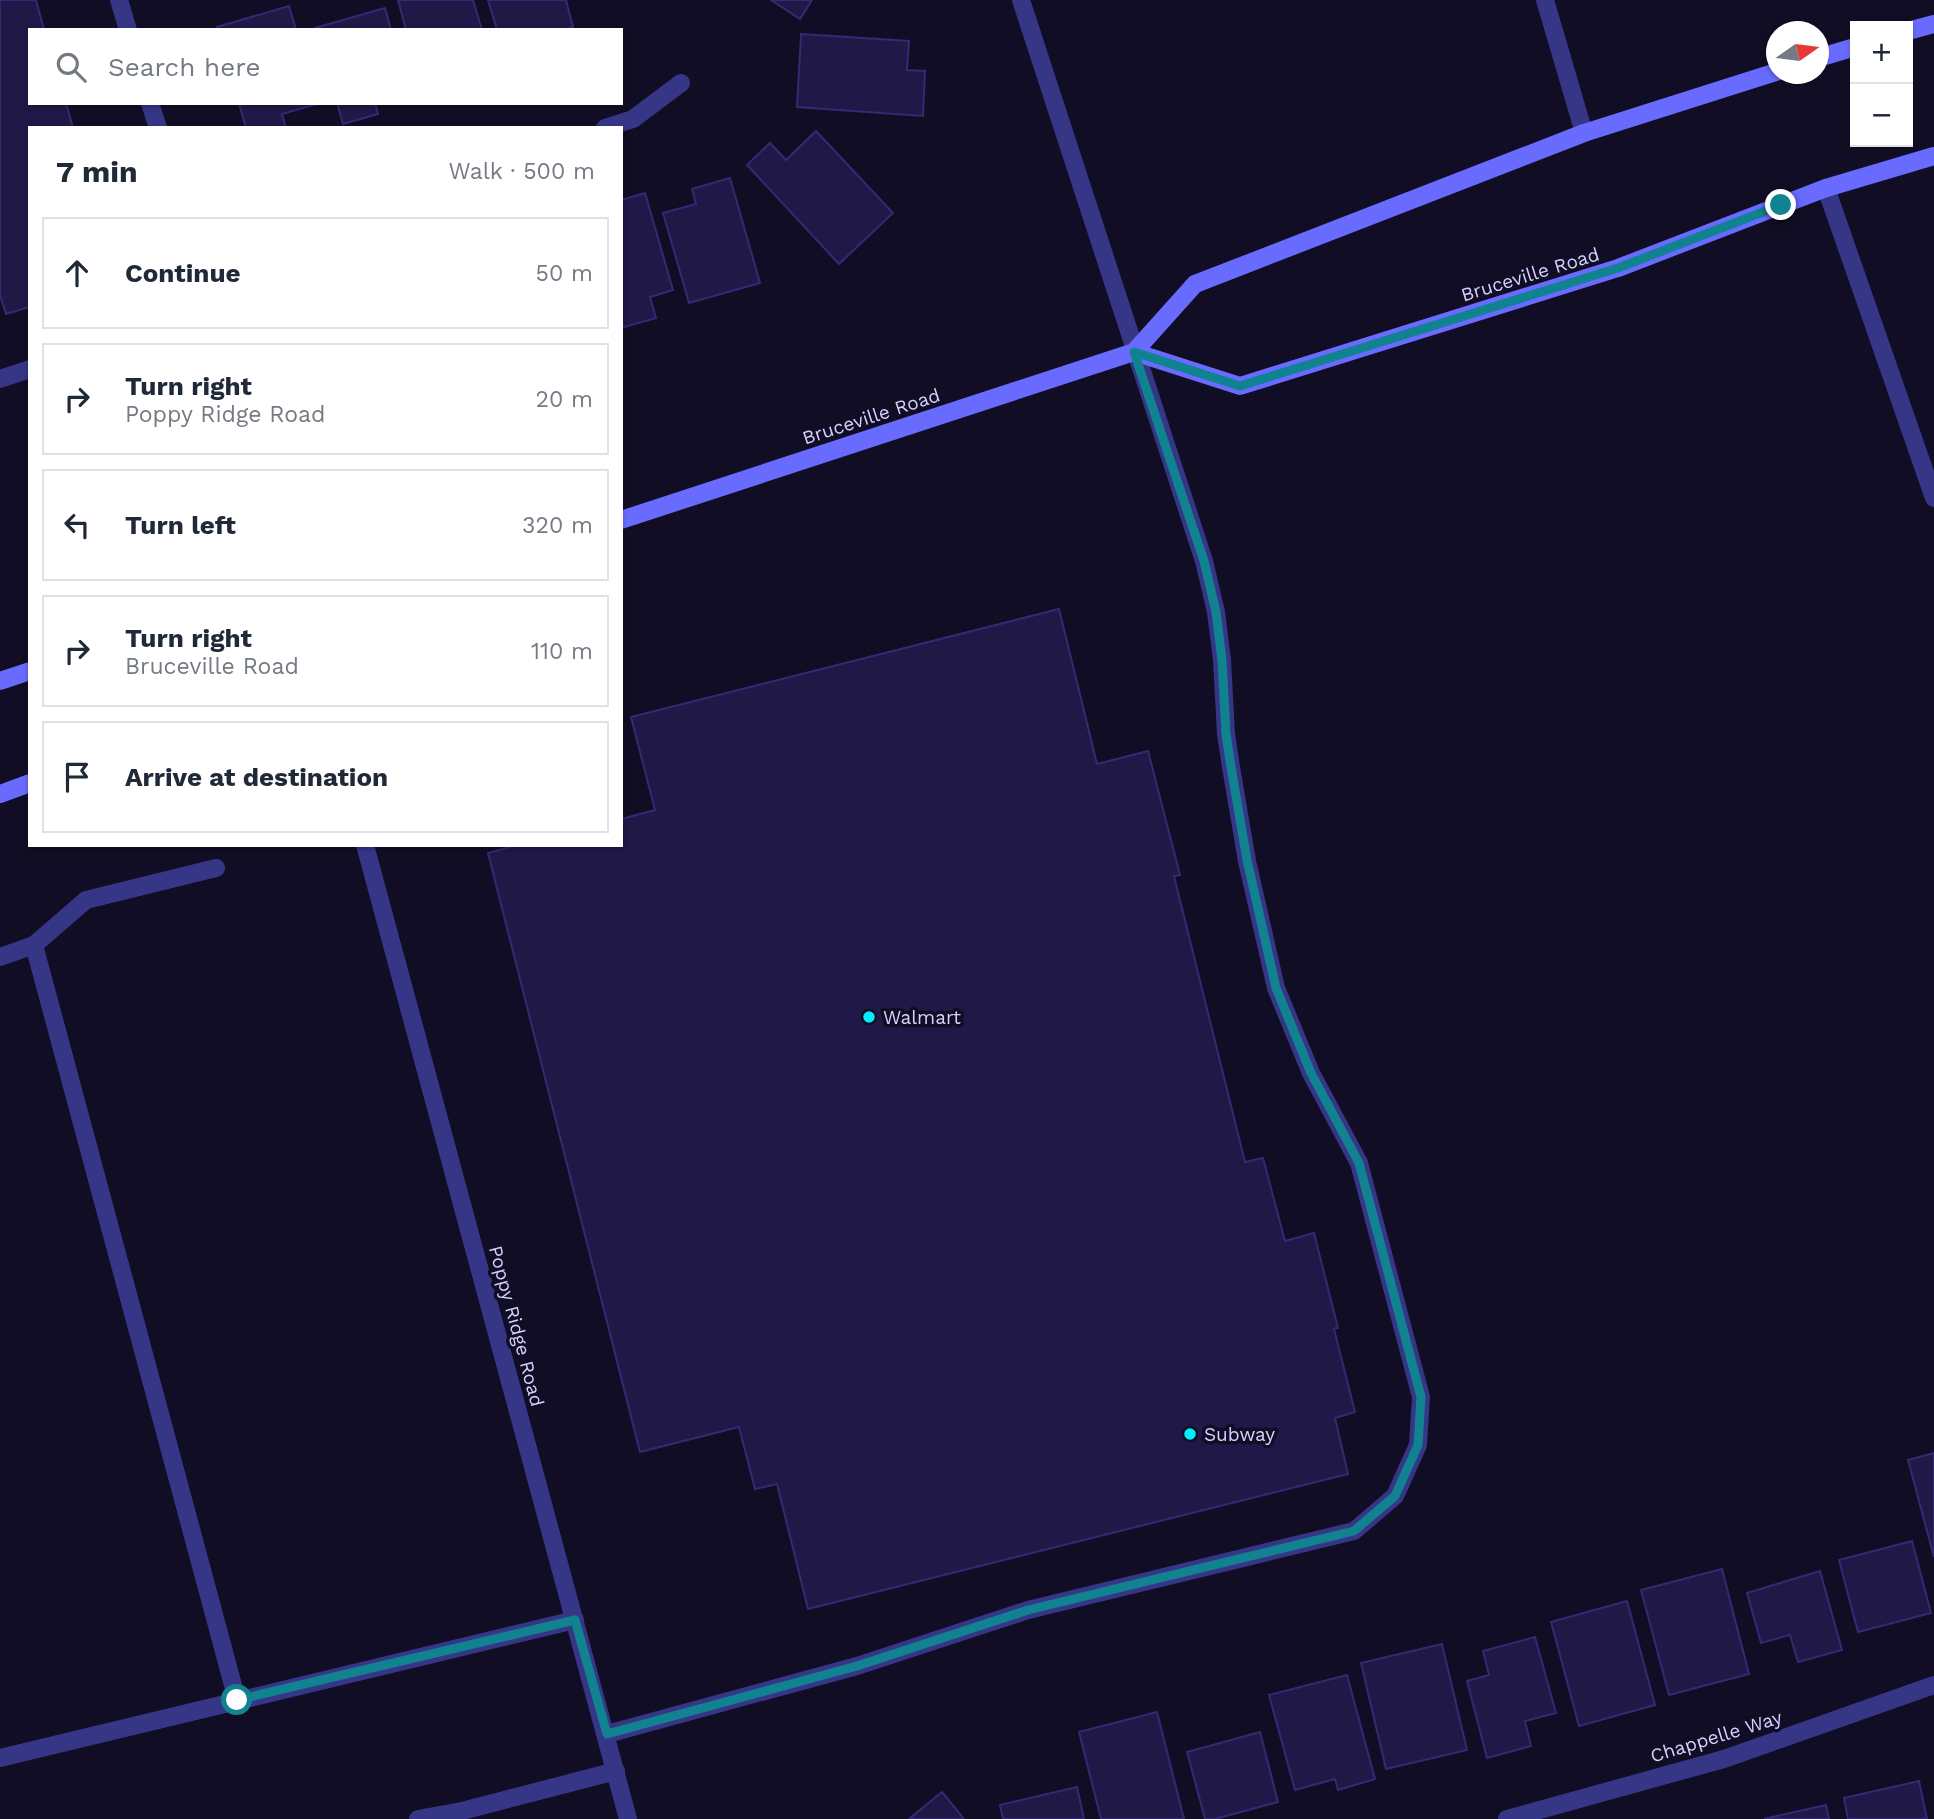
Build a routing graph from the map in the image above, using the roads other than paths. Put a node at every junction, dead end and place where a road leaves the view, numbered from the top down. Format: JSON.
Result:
{"nodes":[{"id":1,"x":119,"y":0,"type":"edge"},
{"id":2,"x":1021,"y":0,"type":"edge"},
{"id":3,"x":1545,"y":0,"type":"edge"},
{"id":4,"x":1934,"y":23,"type":"edge"},
{"id":5,"x":127,"y":28,"type":"edge"},
{"id":6,"x":1913,"y":29,"type":"edge"},
{"id":7,"x":1850,"y":48,"type":"edge"},
{"id":8,"x":1829,"y":55,"type":"edge"},
{"id":9,"x":1766,"y":75,"type":"edge"},
{"id":10,"x":681,"y":83,"type":"dead end"},
{"id":11,"x":151,"y":105,"type":"edge"},
{"id":12,"x":157,"y":126,"type":"edge"},
{"id":13,"x":611,"y":126,"type":"edge"},
{"id":14,"x":1584,"y":132,"type":"junction"},
{"id":15,"x":1934,"y":156,"type":"edge"},
{"id":16,"x":1826,"y":188,"type":"junction"},
{"id":17,"x":1134,"y":352,"type":"junction"},
{"id":18,"x":28,"y":370,"type":"edge"},
{"id":19,"x":0,"y":379,"type":"edge"},
{"id":20,"x":1934,"y":498,"type":"edge"},
{"id":21,"x":623,"y":519,"type":"edge"},
{"id":22,"x":28,"y":672,"type":"edge"},
{"id":23,"x":0,"y":681,"type":"edge"},
{"id":24,"x":28,"y":784,"type":"edge"},
{"id":25,"x":0,"y":794,"type":"edge"},
{"id":26,"x":366,"y":847,"type":"edge"},
{"id":27,"x":216,"y":868,"type":"dead end"},
{"id":28,"x":34,"y":945,"type":"junction"},
{"id":29,"x":0,"y":957,"type":"edge"},
{"id":30,"x":575,"y":1620,"type":"junction"},
{"id":31,"x":1934,"y":1685,"type":"edge"},
{"id":32,"x":237,"y":1700,"type":"junction"},
{"id":33,"x":607,"y":1734,"type":"junction"},
{"id":34,"x":0,"y":1758,"type":"edge"},
{"id":35,"x":616,"y":1771,"type":"junction"},
{"id":36,"x":418,"y":1819,"type":"edge"},
{"id":37,"x":628,"y":1819,"type":"edge"},
{"id":38,"x":1507,"y":1819,"type":"edge"}],
"edges":[{"from":1,"to":5,"type":"street"},
{"from":2,"to":17,"type":"street"},
{"from":3,"to":14,"type":"street"},
{"from":4,"to":6,"type":"main road"},
{"from":7,"to":8,"type":"main road"},
{"from":9,"to":14,"type":"main road","name":"Bruceville Road"},
{"from":10,"to":13,"type":"street"},
{"from":11,"to":12,"type":"street"},
{"from":14,"to":17,"type":"main road","name":"Bruceville Road"},
{"from":15,"to":16,"type":"main road","name":"Bruceville Road"},
{"from":16,"to":17,"type":"main road","name":"Bruceville Road"},
{"from":16,"to":20,"type":"street"},
{"from":17,"to":21,"type":"main road","name":"Bruceville Road"},
{"from":17,"to":33,"type":"street"},
{"from":18,"to":19,"type":"street"},
{"from":22,"to":23,"type":"main road"},
{"from":24,"to":25,"type":"main road"},
{"from":26,"to":30,"type":"street","name":"Poppy Ridge Road"},
{"from":27,"to":28,"type":"street"},
{"from":28,"to":29,"type":"street"},
{"from":28,"to":32,"type":"street"},
{"from":30,"to":32,"type":"street"},
{"from":30,"to":33,"type":"street","name":"Poppy Ridge Road"},
{"from":31,"to":38,"type":"street","name":"Chappelle Way"},
{"from":32,"to":34,"type":"street"},
{"from":33,"to":35,"type":"street","name":"Poppy Ridge Road"},
{"from":35,"to":36,"type":"street"},
{"from":35,"to":37,"type":"street","name":"Poppy Ridge Road"}]}
